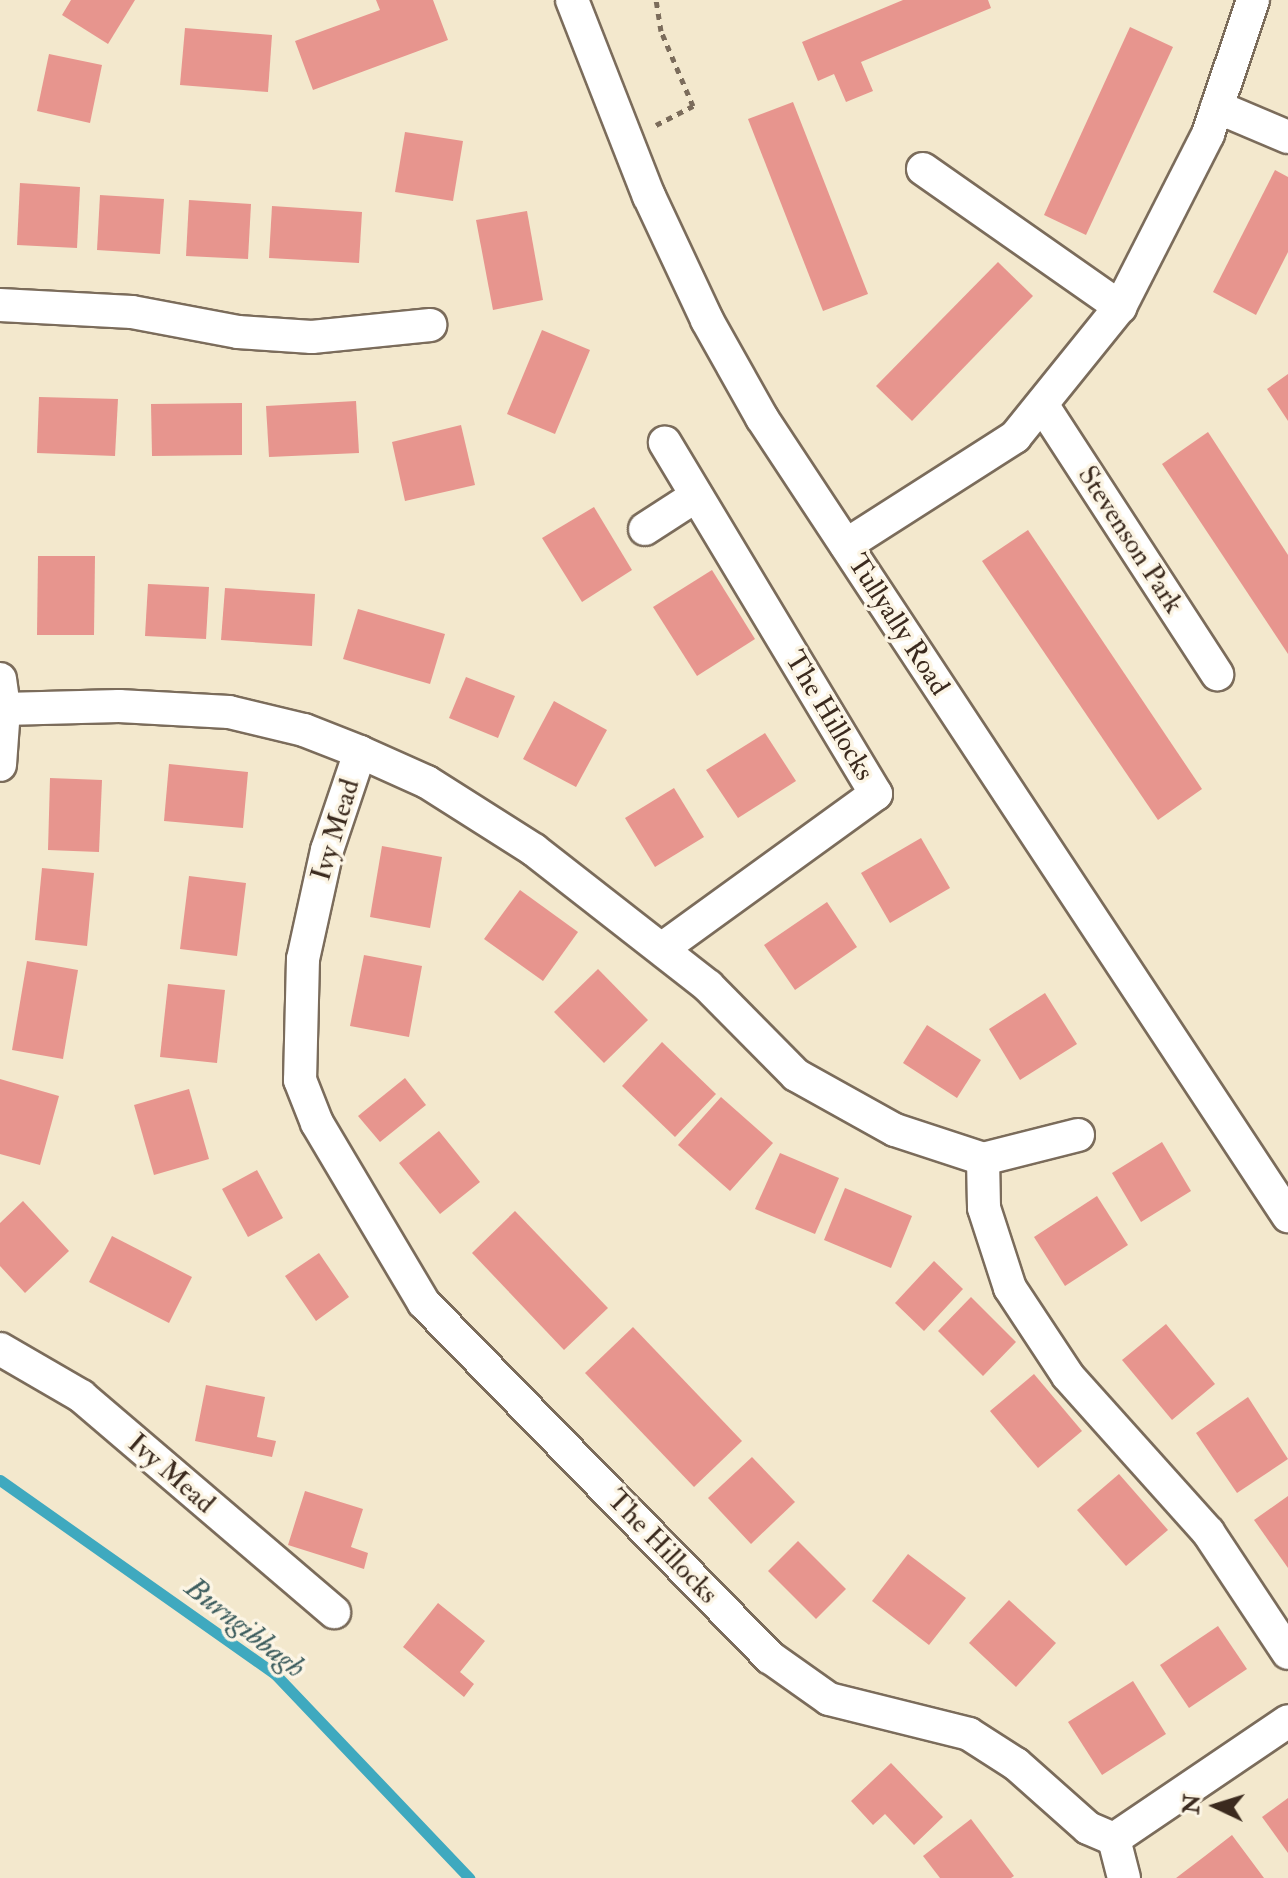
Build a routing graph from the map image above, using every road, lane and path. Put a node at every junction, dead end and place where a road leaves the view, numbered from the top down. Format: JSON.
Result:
{"nodes":[{"id":1,"x":572,"y":0,"type":"edge"},
{"id":2,"x":656,"y":0,"type":"edge"},
{"id":3,"x":1253,"y":0,"type":"edge"},
{"id":4,"x":1217,"y":107,"type":"junction"},
{"id":5,"x":1288,"y":137,"type":"edge"},
{"id":6,"x":627,"y":141,"type":"junction"},
{"id":7,"x":923,"y":169,"type":"dead end"},
{"id":8,"x":0,"y":305,"type":"edge"},
{"id":9,"x":1120,"y":307,"type":"junction"},
{"id":10,"x":430,"y":325,"type":"dead end"},
{"id":11,"x":1043,"y":406,"type":"junction"},
{"id":12,"x":665,"y":443,"type":"dead end"},
{"id":13,"x":696,"y":496,"type":"junction"},
{"id":14,"x":645,"y":529,"type":"dead end"},
{"id":15,"x":846,"y":545,"type":"junction"},
{"id":16,"x":1217,"y":674,"type":"dead end"},
{"id":17,"x":2,"y":694,"type":"edge"},
{"id":18,"x":360,"y":752,"type":"junction"},
{"id":19,"x":0,"y":765,"type":"edge"},
{"id":20,"x":663,"y":948,"type":"junction"},
{"id":21,"x":317,"y":1123,"type":"joint"},
{"id":22,"x":1078,"y":1135,"type":"dead end"},
{"id":23,"x":983,"y":1159,"type":"junction"},
{"id":24,"x":1288,"y":1216,"type":"edge"},
{"id":25,"x":0,"y":1349,"type":"edge"},
{"id":26,"x":334,"y":1612,"type":"dead end"},
{"id":27,"x":1288,"y":1653,"type":"edge"},
{"id":28,"x":1288,"y":1721,"type":"edge"},
{"id":29,"x":1114,"y":1839,"type":"junction"},
{"id":30,"x":1124,"y":1878,"type":"edge"}],
"edges":[{"from":1,"to":6,"type":"street","name":"Tullyally Road"},
{"from":2,"to":6,"type":"path"},
{"from":3,"to":4,"type":"street"},
{"from":4,"to":5,"type":"street"},
{"from":4,"to":9,"type":"street"},
{"from":6,"to":15,"type":"street","name":"Tullyally Road"},
{"from":7,"to":9,"type":"street"},
{"from":8,"to":10,"type":"street"},
{"from":9,"to":11,"type":"street"},
{"from":11,"to":15,"type":"street"},
{"from":11,"to":16,"type":"street","name":"Stevenson Park"},
{"from":12,"to":13,"type":"street","name":"The Hillocks"},
{"from":13,"to":14,"type":"street"},
{"from":13,"to":20,"type":"street","name":"The Hillocks"},
{"from":15,"to":24,"type":"street","name":"Tullyally Road"},
{"from":17,"to":18,"type":"street","name":"Ivy Mead"},
{"from":17,"to":19,"type":"street","name":"Ivy Mead"},
{"from":18,"to":20,"type":"street"},
{"from":18,"to":21,"type":"street","name":"Ivy Mead"},
{"from":20,"to":23,"type":"street"},
{"from":21,"to":29,"type":"street","name":"The Hillocks"},
{"from":22,"to":23,"type":"street"},
{"from":23,"to":27,"type":"street"},
{"from":25,"to":26,"type":"street","name":"Ivy Mead"},
{"from":28,"to":29,"type":"street"},
{"from":29,"to":30,"type":"street"}]}
